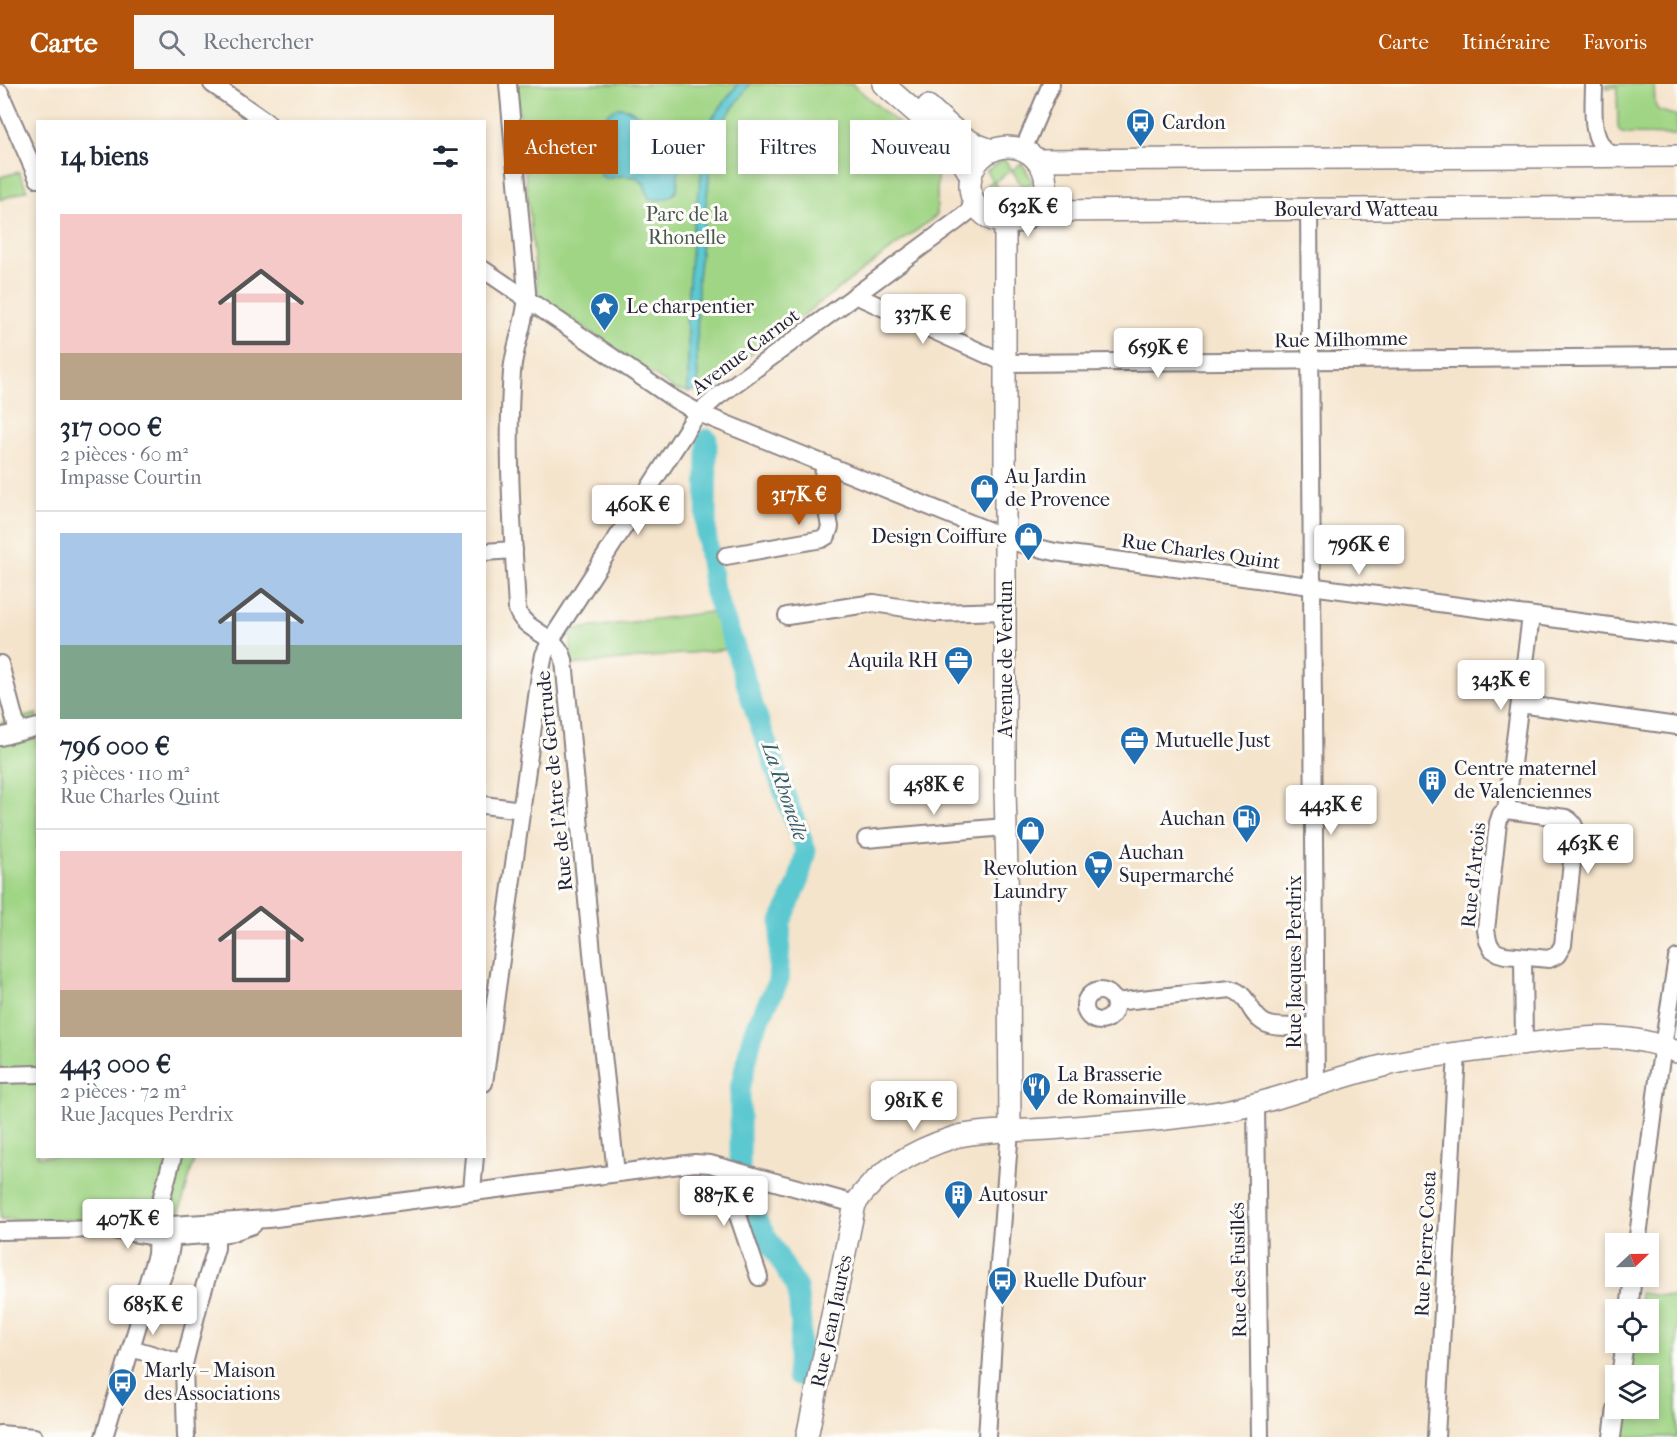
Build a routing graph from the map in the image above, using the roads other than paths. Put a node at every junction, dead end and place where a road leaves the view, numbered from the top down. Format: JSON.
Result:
{"nodes":[{"id":1,"x":212,"y":84,"type":"edge"},
{"id":2,"x":508,"y":84,"type":"edge"},
{"id":3,"x":883,"y":84,"type":"edge"},
{"id":4,"x":903,"y":84,"type":"edge"},
{"id":5,"x":1051,"y":84,"type":"edge"},
{"id":6,"x":1594,"y":84,"type":"edge"},
{"id":7,"x":0,"y":93,"type":"edge"},
{"id":8,"x":5,"y":119,"type":"edge"},
{"id":9,"x":264,"y":120,"type":"edge"},
{"id":10,"x":1594,"y":129,"type":"junction"},
{"id":11,"x":994,"y":150,"type":"junction"},
{"id":12,"x":1029,"y":155,"type":"junction"},
{"id":13,"x":1571,"y":156,"type":"junction"},
{"id":14,"x":1614,"y":156,"type":"junction"},
{"id":15,"x":1677,"y":156,"type":"edge"},
{"id":16,"x":36,"y":174,"type":"edge"},
{"id":17,"x":971,"y":176,"type":"junction"},
{"id":18,"x":974,"y":202,"type":"junction"},
{"id":19,"x":1677,"y":207,"type":"edge"},
{"id":20,"x":1310,"y":209,"type":"junction"},
{"id":21,"x":1035,"y":211,"type":"junction"},
{"id":22,"x":1005,"y":222,"type":"junction"},
{"id":23,"x":486,"y":271,"type":"edge"},
{"id":24,"x":855,"y":295,"type":"junction"},
{"id":25,"x":527,"y":299,"type":"junction"},
{"id":26,"x":1677,"y":357,"type":"edge"},
{"id":27,"x":1311,"y":360,"type":"junction"},
{"id":28,"x":1005,"y":363,"type":"junction"},
{"id":29,"x":699,"y":413,"type":"junction"},
{"id":30,"x":825,"y":464,"type":"junction"},
{"id":31,"x":1006,"y":538,"type":"junction"},
{"id":32,"x":514,"y":550,"type":"junction"},
{"id":33,"x":486,"y":552,"type":"edge"},
{"id":34,"x":726,"y":556,"type":"dead end"},
{"id":35,"x":1312,"y":587,"type":"junction"},
{"id":36,"x":1005,"y":611,"type":"junction"},
{"id":37,"x":788,"y":616,"type":"dead end"},
{"id":38,"x":1531,"y":616,"type":"junction"},
{"id":39,"x":1677,"y":635,"type":"edge"},
{"id":40,"x":551,"y":640,"type":"junction"},
{"id":41,"x":0,"y":664,"type":"edge"},
{"id":42,"x":1520,"y":704,"type":"junction"},
{"id":43,"x":1677,"y":726,"type":"edge"},
{"id":44,"x":36,"y":728,"type":"edge"},
{"id":45,"x":18,"y":732,"type":"junction"},
{"id":46,"x":0,"y":737,"type":"edge"},
{"id":47,"x":486,"y":805,"type":"edge"},
{"id":48,"x":522,"y":810,"type":"junction"},
{"id":49,"x":1506,"y":810,"type":"junction"},
{"id":50,"x":1005,"y":827,"type":"junction"},
{"id":51,"x":866,"y":839,"type":"dead end"},
{"id":52,"x":1523,"y":957,"type":"junction"},
{"id":53,"x":1677,"y":958,"type":"edge"},
{"id":54,"x":1115,"y":1002,"type":"dead end"},
{"id":55,"x":1315,"y":1026,"type":"junction"},
{"id":56,"x":1524,"y":1044,"type":"junction"},
{"id":57,"x":1670,"y":1049,"type":"edge"},
{"id":58,"x":1457,"y":1053,"type":"junction"},
{"id":59,"x":486,"y":1069,"type":"edge"},
{"id":60,"x":36,"y":1074,"type":"edge"},
{"id":61,"x":0,"y":1075,"type":"edge"},
{"id":62,"x":1316,"y":1085,"type":"junction"},
{"id":63,"x":1256,"y":1103,"type":"junction"},
{"id":64,"x":1010,"y":1131,"type":"junction"},
{"id":65,"x":172,"y":1158,"type":"edge"},
{"id":66,"x":475,"y":1158,"type":"edge"},
{"id":67,"x":728,"y":1169,"type":"junction"},
{"id":68,"x":615,"y":1173,"type":"junction"},
{"id":69,"x":472,"y":1191,"type":"junction"},
{"id":70,"x":855,"y":1204,"type":"junction"},
{"id":71,"x":216,"y":1228,"type":"junction"},
{"id":72,"x":0,"y":1231,"type":"edge"},
{"id":73,"x":162,"y":1231,"type":"junction"},
{"id":74,"x":1639,"y":1233,"type":"edge"},
{"id":75,"x":759,"y":1277,"type":"dead end"},
{"id":76,"x":131,"y":1348,"type":"junction"},
{"id":77,"x":184,"y":1364,"type":"junction"},
{"id":78,"x":1614,"y":1419,"type":"edge"},
{"id":79,"x":0,"y":1434,"type":"edge"},
{"id":80,"x":34,"y":1437,"type":"edge"},
{"id":81,"x":104,"y":1437,"type":"edge"},
{"id":82,"x":186,"y":1437,"type":"edge"},
{"id":83,"x":807,"y":1437,"type":"edge"},
{"id":84,"x":987,"y":1437,"type":"edge"},
{"id":85,"x":1260,"y":1437,"type":"edge"},
{"id":86,"x":1436,"y":1437,"type":"edge"},
{"id":87,"x":1612,"y":1437,"type":"edge"}],
"edges":[{"from":1,"to":9,"type":"street"},
{"from":2,"to":25,"type":"street","name":"Rue de l'Atre de Gertrude"},
{"from":3,"to":17,"type":"main road"},
{"from":4,"to":11,"type":"main road"},
{"from":5,"to":12,"type":"street"},
{"from":6,"to":10,"type":"street"},
{"from":7,"to":8,"type":"street"},
{"from":8,"to":16,"type":"street"},
{"from":10,"to":13,"type":"street"},
{"from":10,"to":14,"type":"street"},
{"from":11,"to":12,"type":"main road"},
{"from":11,"to":17,"type":"main road"},
{"from":12,"to":13,"type":"main road"},
{"from":12,"to":21,"type":"main road"},
{"from":13,"to":14,"type":"main road"},
{"from":14,"to":15,"type":"main road"},
{"from":17,"to":18,"type":"main road"},
{"from":18,"to":22,"type":"main road"},
{"from":18,"to":24,"type":"street","name":"Avenue Carnot"},
{"from":19,"to":20,"type":"main road","name":"Boulevard Watteau"},
{"from":20,"to":21,"type":"main road","name":"Boulevard Watteau"},
{"from":20,"to":27,"type":"street","name":"Rue Jacques Perdrix"},
{"from":21,"to":22,"type":"main road"},
{"from":22,"to":28,"type":"main road","name":"Avenue de Verdun"},
{"from":23,"to":25,"type":"street","name":"Rue Charles Quint"},
{"from":24,"to":28,"type":"street"},
{"from":24,"to":29,"type":"street","name":"Avenue Carnot"},
{"from":25,"to":29,"type":"street","name":"Rue Charles Quint"},
{"from":25,"to":32,"type":"street","name":"Rue de l'Atre de Gertrude"},
{"from":26,"to":27,"type":"street","name":"Rue Milhomme"},
{"from":27,"to":28,"type":"street","name":"Rue Milhomme"},
{"from":27,"to":35,"type":"street","name":"Rue Jacques Perdrix"},
{"from":28,"to":31,"type":"main road","name":"Avenue de Verdun"},
{"from":29,"to":30,"type":"street","name":"Rue Charles Quint"},
{"from":29,"to":40,"type":"street","name":"Avenue Carnot"},
{"from":30,"to":31,"type":"street","name":"Rue Charles Quint"},
{"from":30,"to":34,"type":"street"},
{"from":31,"to":35,"type":"street","name":"Rue Charles Quint"},
{"from":31,"to":36,"type":"main road","name":"Avenue de Verdun"},
{"from":32,"to":33,"type":"street"},
{"from":32,"to":40,"type":"street","name":"Rue de l'Atre de Gertrude"},
{"from":35,"to":38,"type":"street","name":"Rue Charles Quint"},
{"from":35,"to":55,"type":"street","name":"Rue Jacques Perdrix"},
{"from":36,"to":37,"type":"street"},
{"from":36,"to":50,"type":"main road","name":"Avenue de Verdun"},
{"from":38,"to":39,"type":"street","name":"Rue Charles Quint"},
{"from":38,"to":42,"type":"street","name":"Rue d'Artois"},
{"from":40,"to":48,"type":"street","name":"Avenue Carnot"},
{"from":40,"to":68,"type":"street","name":"Rue de l'Atre de Gertrude"},
{"from":41,"to":45,"type":"street"},
{"from":42,"to":43,"type":"street"},
{"from":42,"to":49,"type":"street","name":"Rue d'Artois"},
{"from":44,"to":45,"type":"street"},
{"from":45,"to":46,"type":"street"},
{"from":47,"to":48,"type":"street"},
{"from":48,"to":59,"type":"street","name":"Avenue Carnot"},
{"from":49,"to":52,"type":"street","name":"Rue d'Artois"},
{"from":49,"to":52,"type":"street","name":"Rue d'Artois"},
{"from":50,"to":51,"type":"street"},
{"from":50,"to":64,"type":"main road","name":"Avenue de Verdun"},
{"from":52,"to":56,"type":"street"},
{"from":53,"to":57,"type":"street"},
{"from":54,"to":55,"type":"street"},
{"from":55,"to":62,"type":"street","name":"Rue Jacques Perdrix"},
{"from":56,"to":57,"type":"main road"},
{"from":56,"to":58,"type":"main road"},
{"from":57,"to":74,"type":"street"},
{"from":58,"to":62,"type":"main road"},
{"from":58,"to":86,"type":"street","name":"Rue Pierre Costa"},
{"from":60,"to":61,"type":"street"},
{"from":62,"to":63,"type":"main road"},
{"from":63,"to":64,"type":"main road"},
{"from":63,"to":85,"type":"street","name":"Rue des Fusillés"},
{"from":64,"to":70,"type":"main road"},
{"from":64,"to":84,"type":"street"},
{"from":65,"to":73,"type":"street"},
{"from":66,"to":69,"type":"street"},
{"from":67,"to":68,"type":"street"},
{"from":67,"to":70,"type":"street"},
{"from":67,"to":75,"type":"street"},
{"from":68,"to":69,"type":"street"},
{"from":69,"to":71,"type":"street"},
{"from":70,"to":83,"type":"main road","name":"Rue Jean Jaurès"},
{"from":71,"to":73,"type":"street"},
{"from":71,"to":77,"type":"street"},
{"from":72,"to":73,"type":"street"},
{"from":73,"to":76,"type":"street"},
{"from":76,"to":77,"type":"street"},
{"from":76,"to":81,"type":"street"},
{"from":77,"to":82,"type":"street"},
{"from":78,"to":87,"type":"street"},
{"from":79,"to":80,"type":"street"}]}
